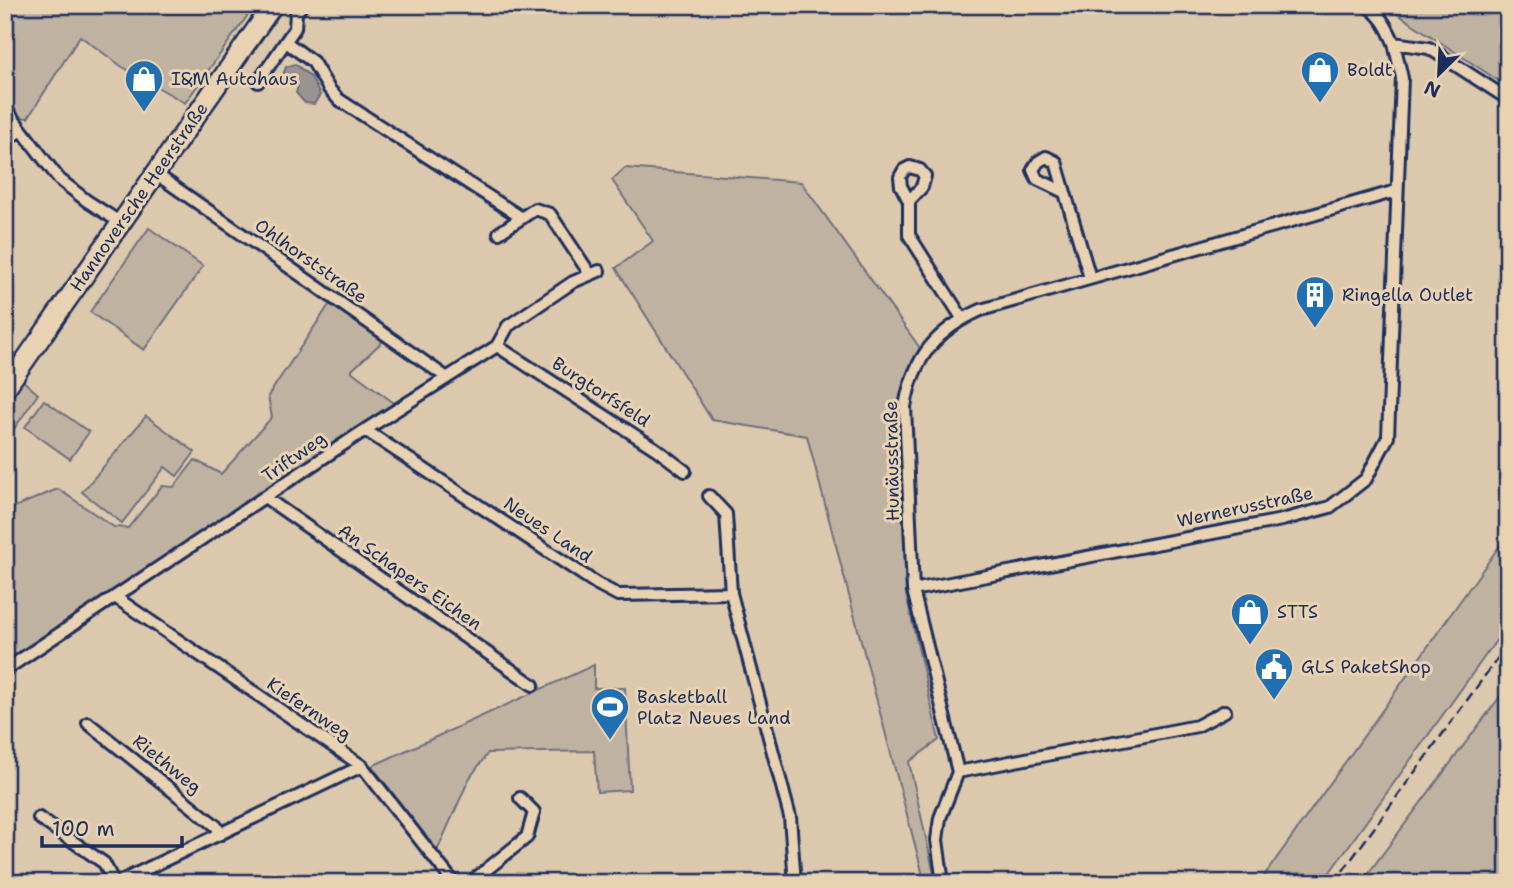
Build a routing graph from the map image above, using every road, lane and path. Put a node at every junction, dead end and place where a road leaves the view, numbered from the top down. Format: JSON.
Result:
{"nodes":[{"id":1,"x":273,"y":5,"type":"edge"},
{"id":2,"x":302,"y":5,"type":"edge"},
{"id":3,"x":1367,"y":5,"type":"edge"},
{"id":4,"x":286,"y":42,"type":"junction"},
{"id":5,"x":1394,"y":43,"type":"junction"},
{"id":6,"x":258,"y":82,"type":"dead end"},
{"id":7,"x":1508,"y":99,"type":"edge"},
{"id":8,"x":5,"y":108,"type":"edge"},
{"id":9,"x":20,"y":130,"type":"junction"},
{"id":10,"x":5,"y":142,"type":"edge"},
{"id":11,"x":156,"y":174,"type":"junction"},
{"id":12,"x":1396,"y":191,"type":"junction"},
{"id":13,"x":1064,"y":192,"type":"dead end"},
{"id":14,"x":909,"y":201,"type":"dead end"},
{"id":15,"x":522,"y":218,"type":"junction"},
{"id":16,"x":121,"y":223,"type":"junction"},
{"id":17,"x":499,"y":233,"type":"dead end"},
{"id":18,"x":1090,"y":278,"type":"junction"},
{"id":19,"x":962,"y":318,"type":"junction"},
{"id":20,"x":497,"y":346,"type":"junction"},
{"id":21,"x":446,"y":377,"type":"junction"},
{"id":22,"x":5,"y":388,"type":"edge"},
{"id":23,"x":365,"y":430,"type":"junction"},
{"id":24,"x":685,"y":471,"type":"dead end"},
{"id":25,"x":709,"y":496,"type":"dead end"},
{"id":26,"x":266,"y":498,"type":"junction"},
{"id":27,"x":913,"y":590,"type":"junction"},
{"id":28,"x":731,"y":593,"type":"junction"},
{"id":29,"x":115,"y":597,"type":"junction"},
{"id":30,"x":5,"y":670,"type":"edge"},
{"id":31,"x":533,"y":685,"type":"dead end"},
{"id":32,"x":1225,"y":711,"type":"dead end"},
{"id":33,"x":88,"y":723,"type":"dead end"},
{"id":34,"x":362,"y":766,"type":"junction"},
{"id":35,"x":958,"y":772,"type":"junction"},
{"id":36,"x":520,"y":798,"type":"dead end"},
{"id":37,"x":39,"y":818,"type":"dead end"},
{"id":38,"x":221,"y":834,"type":"junction"},
{"id":39,"x":116,"y":883,"type":"edge"},
{"id":40,"x":454,"y":883,"type":"edge"},
{"id":41,"x":470,"y":883,"type":"edge"},
{"id":42,"x":795,"y":883,"type":"edge"},
{"id":43,"x":943,"y":883,"type":"edge"}],
"edges":[{"from":1,"to":11,"type":"main road","name":"Hannoversche Heerstraße"},
{"from":2,"to":4,"type":"street"},
{"from":3,"to":5,"type":"street","name":"Wernerusstraße"},
{"from":4,"to":6,"type":"street"},
{"from":4,"to":15,"type":"street"},
{"from":5,"to":7,"type":"street"},
{"from":5,"to":12,"type":"street","name":"Wernerusstraße"},
{"from":8,"to":9,"type":"street"},
{"from":9,"to":10,"type":"street"},
{"from":9,"to":16,"type":"street"},
{"from":11,"to":16,"type":"main road","name":"Hannoversche Heerstraße"},
{"from":11,"to":21,"type":"street","name":"Ohlhorststraße"},
{"from":12,"to":18,"type":"street","name":"Hunäusstraße"},
{"from":12,"to":27,"type":"street","name":"Wernerusstraße"},
{"from":13,"to":18,"type":"street"},
{"from":14,"to":19,"type":"street"},
{"from":15,"to":17,"type":"street"},
{"from":15,"to":20,"type":"street","name":"Triftweg"},
{"from":16,"to":22,"type":"main road","name":"Hannoversche Heerstraße"},
{"from":18,"to":19,"type":"street","name":"Hunäusstraße"},
{"from":19,"to":27,"type":"street","name":"Hunäusstraße"},
{"from":20,"to":21,"type":"street","name":"Triftweg"},
{"from":20,"to":24,"type":"street","name":"Burgtorfsfeld"},
{"from":21,"to":23,"type":"street","name":"Triftweg"},
{"from":23,"to":26,"type":"street","name":"Triftweg"},
{"from":23,"to":28,"type":"street","name":"Neues Land"},
{"from":25,"to":28,"type":"street"},
{"from":26,"to":29,"type":"street","name":"Triftweg"},
{"from":26,"to":31,"type":"street","name":"An Schapers Eichen"},
{"from":27,"to":35,"type":"street"},
{"from":28,"to":42,"type":"street"},
{"from":29,"to":30,"type":"street","name":"Triftweg"},
{"from":29,"to":34,"type":"street","name":"Kiefernweg"},
{"from":32,"to":35,"type":"street"},
{"from":33,"to":38,"type":"street","name":"Riethweg"},
{"from":34,"to":38,"type":"street"},
{"from":34,"to":40,"type":"street","name":"Kiefernweg"},
{"from":35,"to":43,"type":"street"},
{"from":36,"to":41,"type":"street"},
{"from":37,"to":39,"type":"street"},
{"from":38,"to":39,"type":"street"}]}
